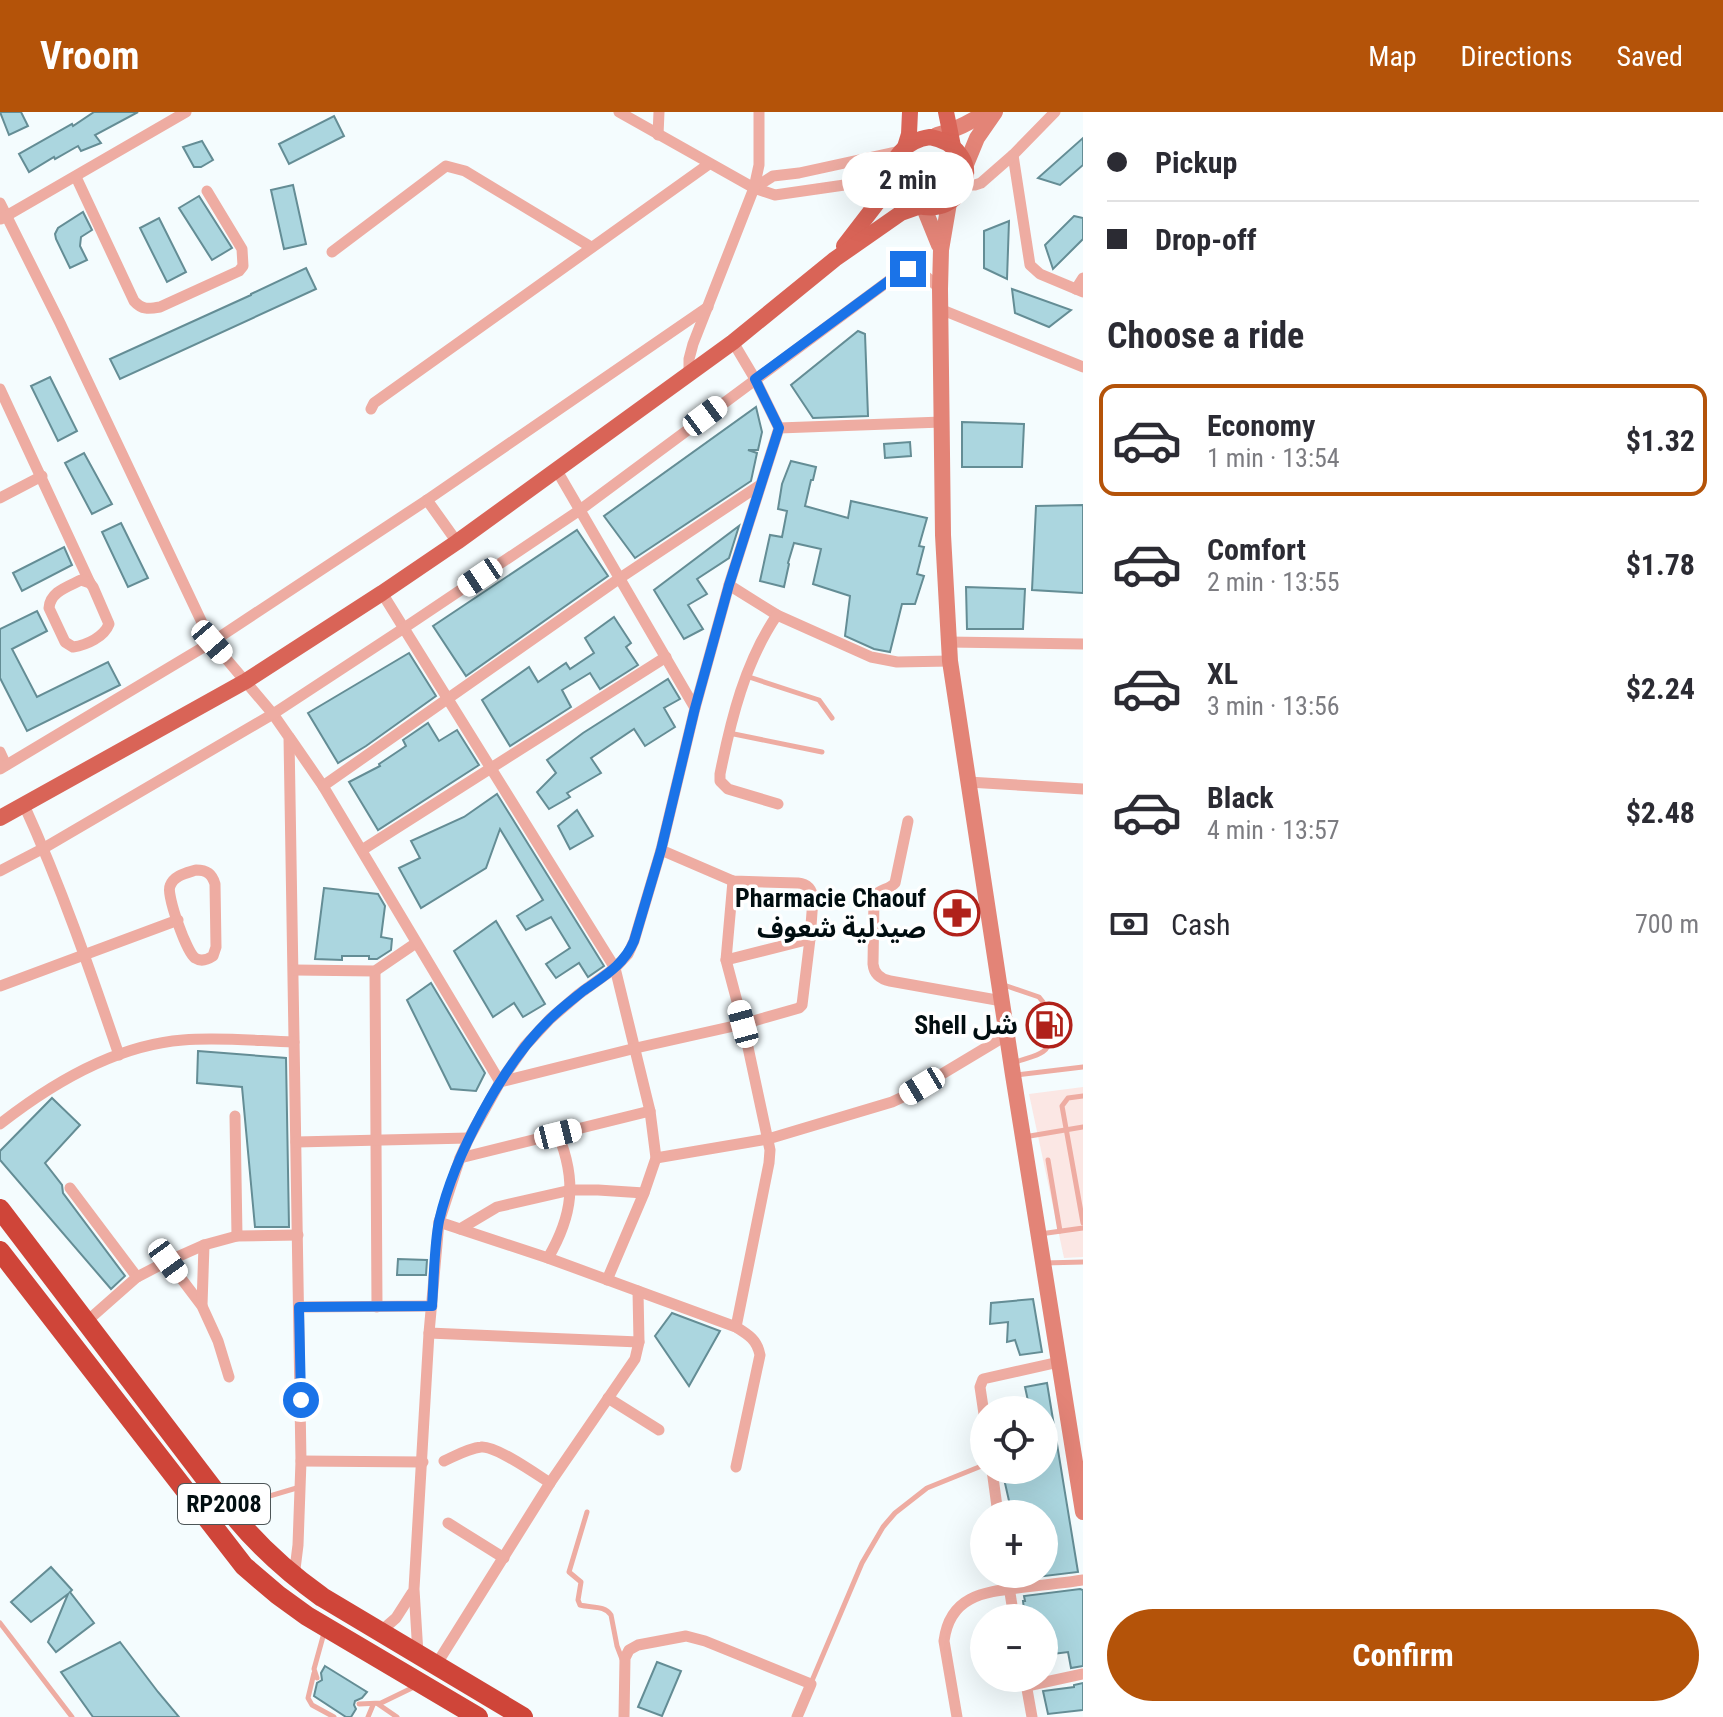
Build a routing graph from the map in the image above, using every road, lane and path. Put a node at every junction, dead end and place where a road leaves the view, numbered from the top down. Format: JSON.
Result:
{"nodes":[{"id":1,"x":619,"y":112,"type":"edge"},
{"id":2,"x":659,"y":112,"type":"edge"},
{"id":3,"x":759,"y":112,"type":"edge"},
{"id":4,"x":910,"y":112,"type":"edge"},
{"id":5,"x":946,"y":112,"type":"edge"},
{"id":6,"x":986,"y":112,"type":"edge"},
{"id":7,"x":995,"y":112,"type":"edge"},
{"id":8,"x":1055,"y":112,"type":"edge"},
{"id":9,"x":182,"y":113,"type":"edge"},
{"id":10,"x":658,"y":135,"type":"junction"},
{"id":11,"x":951,"y":139,"type":"junction"},
{"id":12,"x":903,"y":149,"type":"junction"},
{"id":13,"x":1013,"y":155,"type":"junction"},
{"id":14,"x":709,"y":164,"type":"junction"},
{"id":15,"x":965,"y":167,"type":"junction"},
{"id":16,"x":76,"y":177,"type":"junction"},
{"id":17,"x":893,"y":181,"type":"junction"},
{"id":18,"x":964,"y":185,"type":"junction"},
{"id":19,"x":754,"y":188,"type":"junction"},
{"id":20,"x":207,"y":191,"type":"dead end"},
{"id":21,"x":0,"y":203,"type":"edge"},
{"id":22,"x":949,"y":203,"type":"junction"},
{"id":23,"x":921,"y":208,"type":"junction"},
{"id":24,"x":3,"y":217,"type":"edge"},
{"id":25,"x":591,"y":247,"type":"junction"},
{"id":26,"x":941,"y":250,"type":"junction"},
{"id":27,"x":332,"y":252,"type":"dead end"},
{"id":28,"x":835,"y":259,"type":"junction"},
{"id":29,"x":1081,"y":286,"type":"edge"},
{"id":30,"x":940,"y":289,"type":"junction"},
{"id":31,"x":708,"y":307,"type":"junction"},
{"id":32,"x":940,"y":309,"type":"junction"},
{"id":33,"x":733,"y":342,"type":"junction"},
{"id":34,"x":1083,"y":367,"type":"edge"},
{"id":35,"x":689,"y":373,"type":"junction"},
{"id":36,"x":755,"y":379,"type":"junction"},
{"id":37,"x":0,"y":389,"type":"edge"},
{"id":38,"x":371,"y":409,"type":"dead end"},
{"id":39,"x":942,"y":422,"type":"junction"},
{"id":40,"x":779,"y":428,"type":"junction"},
{"id":41,"x":556,"y":469,"type":"junction"},
{"id":42,"x":42,"y":476,"type":"junction"},
{"id":43,"x":760,"y":484,"type":"junction"},
{"id":44,"x":0,"y":498,"type":"edge"},
{"id":45,"x":427,"y":500,"type":"junction"},
{"id":46,"x":580,"y":510,"type":"junction"},
{"id":47,"x":457,"y":542,"type":"junction"},
{"id":48,"x":620,"y":578,"type":"junction"},
{"id":49,"x":90,"y":583,"type":"junction"},
{"id":50,"x":729,"y":585,"type":"junction"},
{"id":51,"x":382,"y":593,"type":"junction"},
{"id":52,"x":777,"y":615,"type":"junction"},
{"id":53,"x":404,"y":628,"type":"junction"},
{"id":54,"x":212,"y":642,"type":"junction"},
{"id":55,"x":948,"y":642,"type":"junction"},
{"id":56,"x":1083,"y":644,"type":"edge"},
{"id":57,"x":666,"y":657,"type":"junction"},
{"id":58,"x":950,"y":661,"type":"junction"},
{"id":59,"x":746,"y":676,"type":"junction"},
{"id":60,"x":246,"y":681,"type":"junction"},
{"id":61,"x":449,"y":699,"type":"junction"},
{"id":62,"x":695,"y":708,"type":"junction"},
{"id":63,"x":273,"y":714,"type":"junction"},
{"id":64,"x":832,"y":718,"type":"dead end"},
{"id":65,"x":728,"y":733,"type":"junction"},
{"id":66,"x":289,"y":737,"type":"junction"},
{"id":67,"x":0,"y":752,"type":"edge"},
{"id":68,"x":822,"y":752,"type":"dead end"},
{"id":69,"x":3,"y":767,"type":"edge"},
{"id":70,"x":492,"y":768,"type":"junction"},
{"id":71,"x":968,"y":782,"type":"junction"},
{"id":72,"x":323,"y":786,"type":"junction"},
{"id":73,"x":1083,"y":789,"type":"edge"},
{"id":74,"x":778,"y":804,"type":"dead end"},
{"id":75,"x":24,"y":805,"type":"junction"},
{"id":76,"x":0,"y":818,"type":"edge"},
{"id":77,"x":908,"y":821,"type":"dead end"},
{"id":78,"x":44,"y":848,"type":"junction"},
{"id":79,"x":362,"y":850,"type":"junction"},
{"id":80,"x":661,"y":850,"type":"junction"},
{"id":81,"x":0,"y":871,"type":"edge"},
{"id":82,"x":733,"y":881,"type":"junction"},
{"id":83,"x":178,"y":920,"type":"junction"},
{"id":84,"x":810,"y":939,"type":"junction"},
{"id":85,"x":416,"y":943,"type":"junction"},
{"id":86,"x":85,"y":954,"type":"junction"},
{"id":87,"x":726,"y":960,"type":"junction"},
{"id":88,"x":615,"y":968,"type":"junction"},
{"id":89,"x":295,"y":970,"type":"junction"},
{"id":90,"x":375,"y":971,"type":"junction"},
{"id":91,"x":999,"y":983,"type":"junction"},
{"id":92,"x":0,"y":986,"type":"edge"},
{"id":93,"x":1002,"y":1001,"type":"junction"},
{"id":94,"x":1046,"y":1014,"type":"dead end"},
{"id":95,"x":743,"y":1024,"type":"junction"},
{"id":96,"x":1007,"y":1035,"type":"junction"},
{"id":97,"x":1049,"y":1036,"type":"dead end"},
{"id":98,"x":294,"y":1042,"type":"junction"},
{"id":99,"x":636,"y":1048,"type":"junction"},
{"id":100,"x":119,"y":1055,"type":"junction"},
{"id":101,"x":1083,"y":1067,"type":"edge"},
{"id":102,"x":1012,"y":1070,"type":"junction"},
{"id":103,"x":500,"y":1082,"type":"junction"},
{"id":104,"x":1083,"y":1096,"type":"edge"},
{"id":105,"x":650,"y":1111,"type":"junction"},
{"id":106,"x":235,"y":1116,"type":"dead end"},
{"id":107,"x":0,"y":1124,"type":"edge"},
{"id":108,"x":1083,"y":1127,"type":"edge"},
{"id":109,"x":1066,"y":1130,"type":"junction"},
{"id":110,"x":558,"y":1134,"type":"junction"},
{"id":111,"x":1023,"y":1137,"type":"junction"},
{"id":112,"x":469,"y":1138,"type":"junction"},
{"id":113,"x":768,"y":1139,"type":"junction"},
{"id":114,"x":296,"y":1142,"type":"junction"},
{"id":115,"x":377,"y":1142,"type":"junction"},
{"id":116,"x":460,"y":1158,"type":"junction"},
{"id":117,"x":656,"y":1158,"type":"junction"},
{"id":118,"x":1048,"y":1160,"type":"dead end"},
{"id":119,"x":70,"y":1188,"type":"dead end"},
{"id":120,"x":571,"y":1190,"type":"junction"},
{"id":121,"x":644,"y":1193,"type":"junction"},
{"id":122,"x":0,"y":1209,"type":"edge"},
{"id":123,"x":439,"y":1222,"type":"junction"},
{"id":124,"x":1083,"y":1226,"type":"edge"},
{"id":125,"x":460,"y":1229,"type":"junction"},
{"id":126,"x":1060,"y":1231,"type":"junction"},
{"id":127,"x":1039,"y":1234,"type":"junction"},
{"id":128,"x":298,"y":1235,"type":"junction"},
{"id":129,"x":237,"y":1236,"type":"junction"},
{"id":130,"x":204,"y":1245,"type":"junction"},
{"id":131,"x":0,"y":1251,"type":"edge"},
{"id":132,"x":548,"y":1258,"type":"junction"},
{"id":133,"x":168,"y":1261,"type":"junction"},
{"id":134,"x":1083,"y":1262,"type":"edge"},
{"id":135,"x":1043,"y":1263,"type":"junction"},
{"id":136,"x":137,"y":1277,"type":"junction"},
{"id":137,"x":607,"y":1280,"type":"junction"},
{"id":138,"x":638,"y":1291,"type":"junction"},
{"id":139,"x":202,"y":1306,"type":"junction"},
{"id":140,"x":432,"y":1306,"type":"junction"},
{"id":141,"x":299,"y":1307,"type":"junction"},
{"id":142,"x":377,"y":1307,"type":"junction"},
{"id":143,"x":86,"y":1322,"type":"junction"},
{"id":144,"x":736,"y":1327,"type":"junction"},
{"id":145,"x":429,"y":1333,"type":"junction"},
{"id":146,"x":639,"y":1342,"type":"junction"},
{"id":147,"x":1059,"y":1362,"type":"junction"},
{"id":148,"x":229,"y":1377,"type":"dead end"},
{"id":149,"x":981,"y":1396,"type":"edge"},
{"id":150,"x":608,"y":1398,"type":"junction"},
{"id":151,"x":659,"y":1430,"type":"dead end"},
{"id":152,"x":301,"y":1461,"type":"junction"},
{"id":153,"x":444,"y":1461,"type":"dead end"},
{"id":154,"x":423,"y":1462,"type":"junction"},
{"id":155,"x":736,"y":1467,"type":"dead end"},
{"id":156,"x":970,"y":1471,"type":"edge"},
{"id":157,"x":550,"y":1483,"type":"junction"},
{"id":158,"x":300,"y":1487,"type":"junction"},
{"id":159,"x":230,"y":1511,"type":"junction"},
{"id":160,"x":587,"y":1512,"type":"dead end"},
{"id":161,"x":1083,"y":1512,"type":"edge"},
{"id":162,"x":448,"y":1523,"type":"dead end"},
{"id":163,"x":504,"y":1558,"type":"junction"},
{"id":164,"x":294,"y":1577,"type":"junction"},
{"id":165,"x":1083,"y":1580,"type":"edge"},
{"id":166,"x":414,"y":1589,"type":"junction"},
{"id":167,"x":1009,"y":1589,"type":"junction"},
{"id":168,"x":1012,"y":1604,"type":"edge"},
{"id":169,"x":0,"y":1623,"type":"edge"},
{"id":170,"x":325,"y":1628,"type":"junction"},
{"id":171,"x":380,"y":1632,"type":"junction"},
{"id":172,"x":427,"y":1660,"type":"junction"},
{"id":173,"x":625,"y":1663,"type":"junction"},
{"id":174,"x":1083,"y":1674,"type":"edge"},
{"id":175,"x":1058,"y":1678,"type":"edge"},
{"id":176,"x":421,"y":1683,"type":"junction"},
{"id":177,"x":811,"y":1684,"type":"junction"},
{"id":178,"x":1028,"y":1692,"type":"edge"},
{"id":179,"x":359,"y":1704,"type":"dead end"},
{"id":180,"x":375,"y":1704,"type":"junction"},
{"id":181,"x":72,"y":1717,"type":"edge"},
{"id":182,"x":334,"y":1717,"type":"edge"},
{"id":183,"x":368,"y":1717,"type":"edge"},
{"id":184,"x":397,"y":1717,"type":"edge"},
{"id":185,"x":478,"y":1717,"type":"edge"},
{"id":186,"x":523,"y":1717,"type":"edge"},
{"id":187,"x":624,"y":1717,"type":"edge"},
{"id":188,"x":797,"y":1717,"type":"edge"},
{"id":189,"x":957,"y":1717,"type":"edge"},
{"id":190,"x":1032,"y":1717,"type":"edge"}],
"edges":[{"from":1,"to":10,"type":"street"},
{"from":2,"to":10,"type":"street"},
{"from":3,"to":19,"type":"street"},
{"from":4,"to":12,"type":"main road"},
{"from":5,"to":11,"type":"main road"},
{"from":6,"to":11,"type":"street"},
{"from":7,"to":15,"type":"street"},
{"from":8,"to":13,"type":"street"},
{"from":9,"to":16,"type":"street"},
{"from":10,"to":14,"type":"street"},
{"from":11,"to":12,"type":"main road"},
{"from":11,"to":15,"type":"main road"},
{"from":12,"to":17,"type":"main road"},
{"from":12,"to":19,"type":"street"},
{"from":13,"to":18,"type":"street"},
{"from":13,"to":29,"type":"street"},
{"from":14,"to":19,"type":"street"},
{"from":14,"to":25,"type":"street"},
{"from":15,"to":18,"type":"main road"},
{"from":16,"to":20,"type":"street"},
{"from":16,"to":24,"type":"street"},
{"from":17,"to":19,"type":"street"},
{"from":17,"to":23,"type":"main road"},
{"from":17,"to":28,"type":"main road"},
{"from":18,"to":22,"type":"main road"},
{"from":19,"to":31,"type":"street"},
{"from":21,"to":24,"type":"street"},
{"from":22,"to":23,"type":"main road"},
{"from":22,"to":26,"type":"street"},
{"from":23,"to":26,"type":"street"},
{"from":23,"to":28,"type":"main road"},
{"from":24,"to":54,"type":"street"},
{"from":25,"to":27,"type":"street"},
{"from":25,"to":38,"type":"street"},
{"from":26,"to":30,"type":"street"},
{"from":28,"to":33,"type":"main road"},
{"from":30,"to":32,"type":"street"},
{"from":30,"to":36,"type":"street"},
{"from":31,"to":35,"type":"street"},
{"from":31,"to":45,"type":"street"},
{"from":32,"to":34,"type":"street"},
{"from":32,"to":39,"type":"street"},
{"from":33,"to":35,"type":"main road"},
{"from":33,"to":36,"type":"street"},
{"from":35,"to":41,"type":"main road"},
{"from":36,"to":40,"type":"street"},
{"from":36,"to":46,"type":"street"},
{"from":37,"to":42,"type":"street"},
{"from":39,"to":40,"type":"street"},
{"from":39,"to":55,"type":"street"},
{"from":40,"to":43,"type":"street"},
{"from":41,"to":46,"type":"street"},
{"from":41,"to":47,"type":"main road"},
{"from":42,"to":44,"type":"street"},
{"from":42,"to":49,"type":"street"},
{"from":43,"to":48,"type":"street"},
{"from":43,"to":50,"type":"street"},
{"from":45,"to":47,"type":"street"},
{"from":45,"to":54,"type":"street"},
{"from":46,"to":48,"type":"street"},
{"from":46,"to":53,"type":"street"},
{"from":47,"to":51,"type":"main road"},
{"from":48,"to":57,"type":"street"},
{"from":48,"to":61,"type":"street"},
{"from":49,"to":49,"type":"street"},
{"from":50,"to":52,"type":"street"},
{"from":50,"to":62,"type":"street"},
{"from":51,"to":53,"type":"street"},
{"from":51,"to":60,"type":"main road"},
{"from":52,"to":58,"type":"street"},
{"from":52,"to":59,"type":"street"},
{"from":53,"to":61,"type":"street"},
{"from":53,"to":63,"type":"street"},
{"from":54,"to":60,"type":"street"},
{"from":54,"to":69,"type":"street"},
{"from":55,"to":56,"type":"street"},
{"from":55,"to":58,"type":"street"},
{"from":57,"to":62,"type":"street"},
{"from":57,"to":70,"type":"street"},
{"from":58,"to":71,"type":"street"},
{"from":59,"to":64,"type":"lane"},
{"from":59,"to":65,"type":"street"},
{"from":60,"to":63,"type":"street"},
{"from":60,"to":75,"type":"main road"},
{"from":61,"to":70,"type":"street"},
{"from":61,"to":72,"type":"street"},
{"from":62,"to":80,"type":"street"},
{"from":63,"to":66,"type":"street"},
{"from":63,"to":78,"type":"street"},
{"from":65,"to":68,"type":"lane"},
{"from":65,"to":74,"type":"street"},
{"from":66,"to":72,"type":"street"},
{"from":66,"to":89,"type":"street"},
{"from":67,"to":69,"type":"street"},
{"from":70,"to":79,"type":"street"},
{"from":70,"to":88,"type":"street"},
{"from":71,"to":73,"type":"street"},
{"from":71,"to":91,"type":"street"},
{"from":72,"to":79,"type":"street"},
{"from":75,"to":76,"type":"main road"},
{"from":75,"to":78,"type":"street"},
{"from":77,"to":93,"type":"street"},
{"from":78,"to":81,"type":"street"},
{"from":78,"to":86,"type":"street"},
{"from":79,"to":85,"type":"street"},
{"from":80,"to":82,"type":"street"},
{"from":80,"to":88,"type":"street"},
{"from":82,"to":84,"type":"street"},
{"from":82,"to":87,"type":"street"},
{"from":83,"to":83,"type":"street"},
{"from":83,"to":86,"type":"street"},
{"from":84,"to":87,"type":"street"},
{"from":84,"to":95,"type":"street"},
{"from":85,"to":90,"type":"street"},
{"from":85,"to":103,"type":"street"},
{"from":86,"to":92,"type":"street"},
{"from":86,"to":100,"type":"street"},
{"from":87,"to":95,"type":"street"},
{"from":88,"to":99,"type":"street"},
{"from":88,"to":103,"type":"street"},
{"from":89,"to":90,"type":"street"},
{"from":89,"to":98,"type":"street"},
{"from":90,"to":115,"type":"street"},
{"from":91,"to":93,"type":"street"},
{"from":91,"to":94,"type":"lane"},
{"from":93,"to":96,"type":"street"},
{"from":95,"to":99,"type":"street"},
{"from":95,"to":113,"type":"street"},
{"from":96,"to":102,"type":"street"},
{"from":96,"to":113,"type":"street"},
{"from":97,"to":102,"type":"lane"},
{"from":98,"to":100,"type":"street"},
{"from":98,"to":114,"type":"street"},
{"from":99,"to":103,"type":"street"},
{"from":99,"to":105,"type":"street"},
{"from":100,"to":107,"type":"street"},
{"from":101,"to":102,"type":"lane"},
{"from":102,"to":111,"type":"street"},
{"from":103,"to":112,"type":"street"},
{"from":104,"to":109,"type":"lane"},
{"from":105,"to":110,"type":"street"},
{"from":105,"to":117,"type":"street"},
{"from":106,"to":129,"type":"street"},
{"from":108,"to":109,"type":"lane"},
{"from":109,"to":111,"type":"lane"},
{"from":109,"to":124,"type":"lane"},
{"from":110,"to":116,"type":"street"},
{"from":110,"to":120,"type":"street"},
{"from":111,"to":127,"type":"street"},
{"from":112,"to":115,"type":"street"},
{"from":112,"to":116,"type":"street"},
{"from":113,"to":117,"type":"street"},
{"from":113,"to":144,"type":"street"},
{"from":114,"to":115,"type":"street"},
{"from":114,"to":128,"type":"street"},
{"from":115,"to":142,"type":"street"},
{"from":116,"to":123,"type":"street"},
{"from":117,"to":121,"type":"street"},
{"from":118,"to":126,"type":"lane"},
{"from":119,"to":136,"type":"street"},
{"from":120,"to":121,"type":"street"},
{"from":120,"to":125,"type":"street"},
{"from":120,"to":132,"type":"street"},
{"from":121,"to":137,"type":"street"},
{"from":122,"to":143,"type":"highway","number":"RP2008"},
{"from":123,"to":125,"type":"street"},
{"from":123,"to":140,"type":"street"},
{"from":124,"to":126,"type":"lane"},
{"from":125,"to":132,"type":"street"},
{"from":126,"to":127,"type":"lane"},
{"from":127,"to":135,"type":"street"},
{"from":128,"to":129,"type":"street"},
{"from":128,"to":141,"type":"street"},
{"from":129,"to":130,"type":"street"},
{"from":130,"to":133,"type":"street"},
{"from":130,"to":139,"type":"street"},
{"from":131,"to":170,"type":"highway","number":"RP2008"},
{"from":132,"to":137,"type":"street"},
{"from":133,"to":136,"type":"street"},
{"from":133,"to":139,"type":"street"},
{"from":134,"to":135,"type":"lane"},
{"from":135,"to":147,"type":"street"},
{"from":136,"to":143,"type":"street"},
{"from":137,"to":138,"type":"street"},
{"from":138,"to":144,"type":"street"},
{"from":138,"to":146,"type":"street"},
{"from":139,"to":148,"type":"street"},
{"from":140,"to":142,"type":"street"},
{"from":140,"to":145,"type":"street"},
{"from":141,"to":142,"type":"street"},
{"from":141,"to":152,"type":"street"},
{"from":143,"to":159,"type":"highway","number":"RP2008"},
{"from":144,"to":155,"type":"street"},
{"from":145,"to":146,"type":"street"},
{"from":145,"to":154,"type":"street"},
{"from":146,"to":150,"type":"street"},
{"from":147,"to":149,"type":"street"},
{"from":147,"to":161,"type":"street"},
{"from":150,"to":151,"type":"street"},
{"from":150,"to":157,"type":"street"},
{"from":152,"to":154,"type":"street"},
{"from":152,"to":158,"type":"street"},
{"from":153,"to":157,"type":"street"},
{"from":154,"to":166,"type":"street"},
{"from":156,"to":177,"type":"lane"},
{"from":157,"to":163,"type":"street"},
{"from":158,"to":159,"type":"lane"},
{"from":158,"to":164,"type":"street"},
{"from":159,"to":164,"type":"highway","number":"RP2008"},
{"from":160,"to":173,"type":"lane"},
{"from":162,"to":163,"type":"street"},
{"from":163,"to":172,"type":"street"},
{"from":164,"to":171,"type":"highway","number":"RP2008"},
{"from":165,"to":167,"type":"street"},
{"from":166,"to":171,"type":"street"},
{"from":166,"to":172,"type":"street"},
{"from":167,"to":168,"type":"street"},
{"from":167,"to":189,"type":"street"},
{"from":169,"to":181,"type":"lane"},
{"from":170,"to":176,"type":"highway","number":"RP2008"},
{"from":170,"to":182,"type":"lane"},
{"from":171,"to":172,"type":"highway","number":"RP2008"},
{"from":172,"to":186,"type":"highway","number":"RP2008"},
{"from":173,"to":177,"type":"street"},
{"from":173,"to":187,"type":"street"},
{"from":174,"to":175,"type":"street"},
{"from":176,"to":180,"type":"lane"},
{"from":176,"to":185,"type":"highway","number":"RP2008"},
{"from":177,"to":188,"type":"street"},
{"from":178,"to":190,"type":"street"},
{"from":179,"to":180,"type":"lane"},
{"from":180,"to":183,"type":"lane"},
{"from":180,"to":184,"type":"lane"}]}
